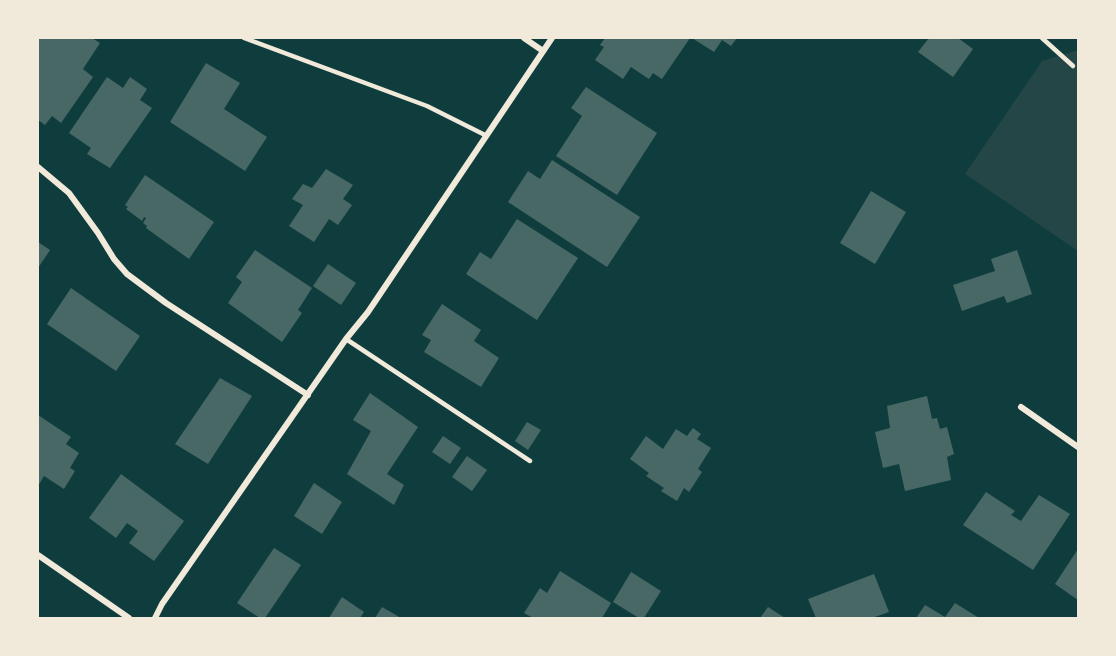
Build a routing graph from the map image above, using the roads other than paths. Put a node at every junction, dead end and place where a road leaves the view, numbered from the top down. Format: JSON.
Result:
{"nodes":[{"id":1,"x":244,"y":38,"type":"edge"},
{"id":2,"x":524,"y":38,"type":"edge"},
{"id":3,"x":552,"y":38,"type":"edge"},
{"id":4,"x":1042,"y":38,"type":"edge"},
{"id":5,"x":543,"y":51,"type":"junction"},
{"id":6,"x":1072,"y":66,"type":"dead end"},
{"id":7,"x":485,"y":135,"type":"junction"},
{"id":8,"x":38,"y":167,"type":"edge"},
{"id":9,"x":346,"y":339,"type":"junction"},
{"id":10,"x":308,"y":395,"type":"junction"},
{"id":11,"x":1021,"y":407,"type":"dead end"},
{"id":12,"x":1078,"y":447,"type":"edge"},
{"id":13,"x":530,"y":461,"type":"dead end"},
{"id":14,"x":38,"y":555,"type":"edge"},
{"id":15,"x":129,"y":618,"type":"edge"},
{"id":16,"x":155,"y":618,"type":"edge"}],
"edges":[{"from":1,"to":7,"type":"lane"},
{"from":2,"to":5,"type":"street"},
{"from":3,"to":5,"type":"street"},
{"from":4,"to":6,"type":"lane"},
{"from":5,"to":7,"type":"street"},
{"from":7,"to":9,"type":"street"},
{"from":8,"to":10,"type":"street"},
{"from":9,"to":10,"type":"street"},
{"from":9,"to":13,"type":"lane"},
{"from":10,"to":16,"type":"street"},
{"from":11,"to":12,"type":"street"},
{"from":14,"to":15,"type":"street"}]}
